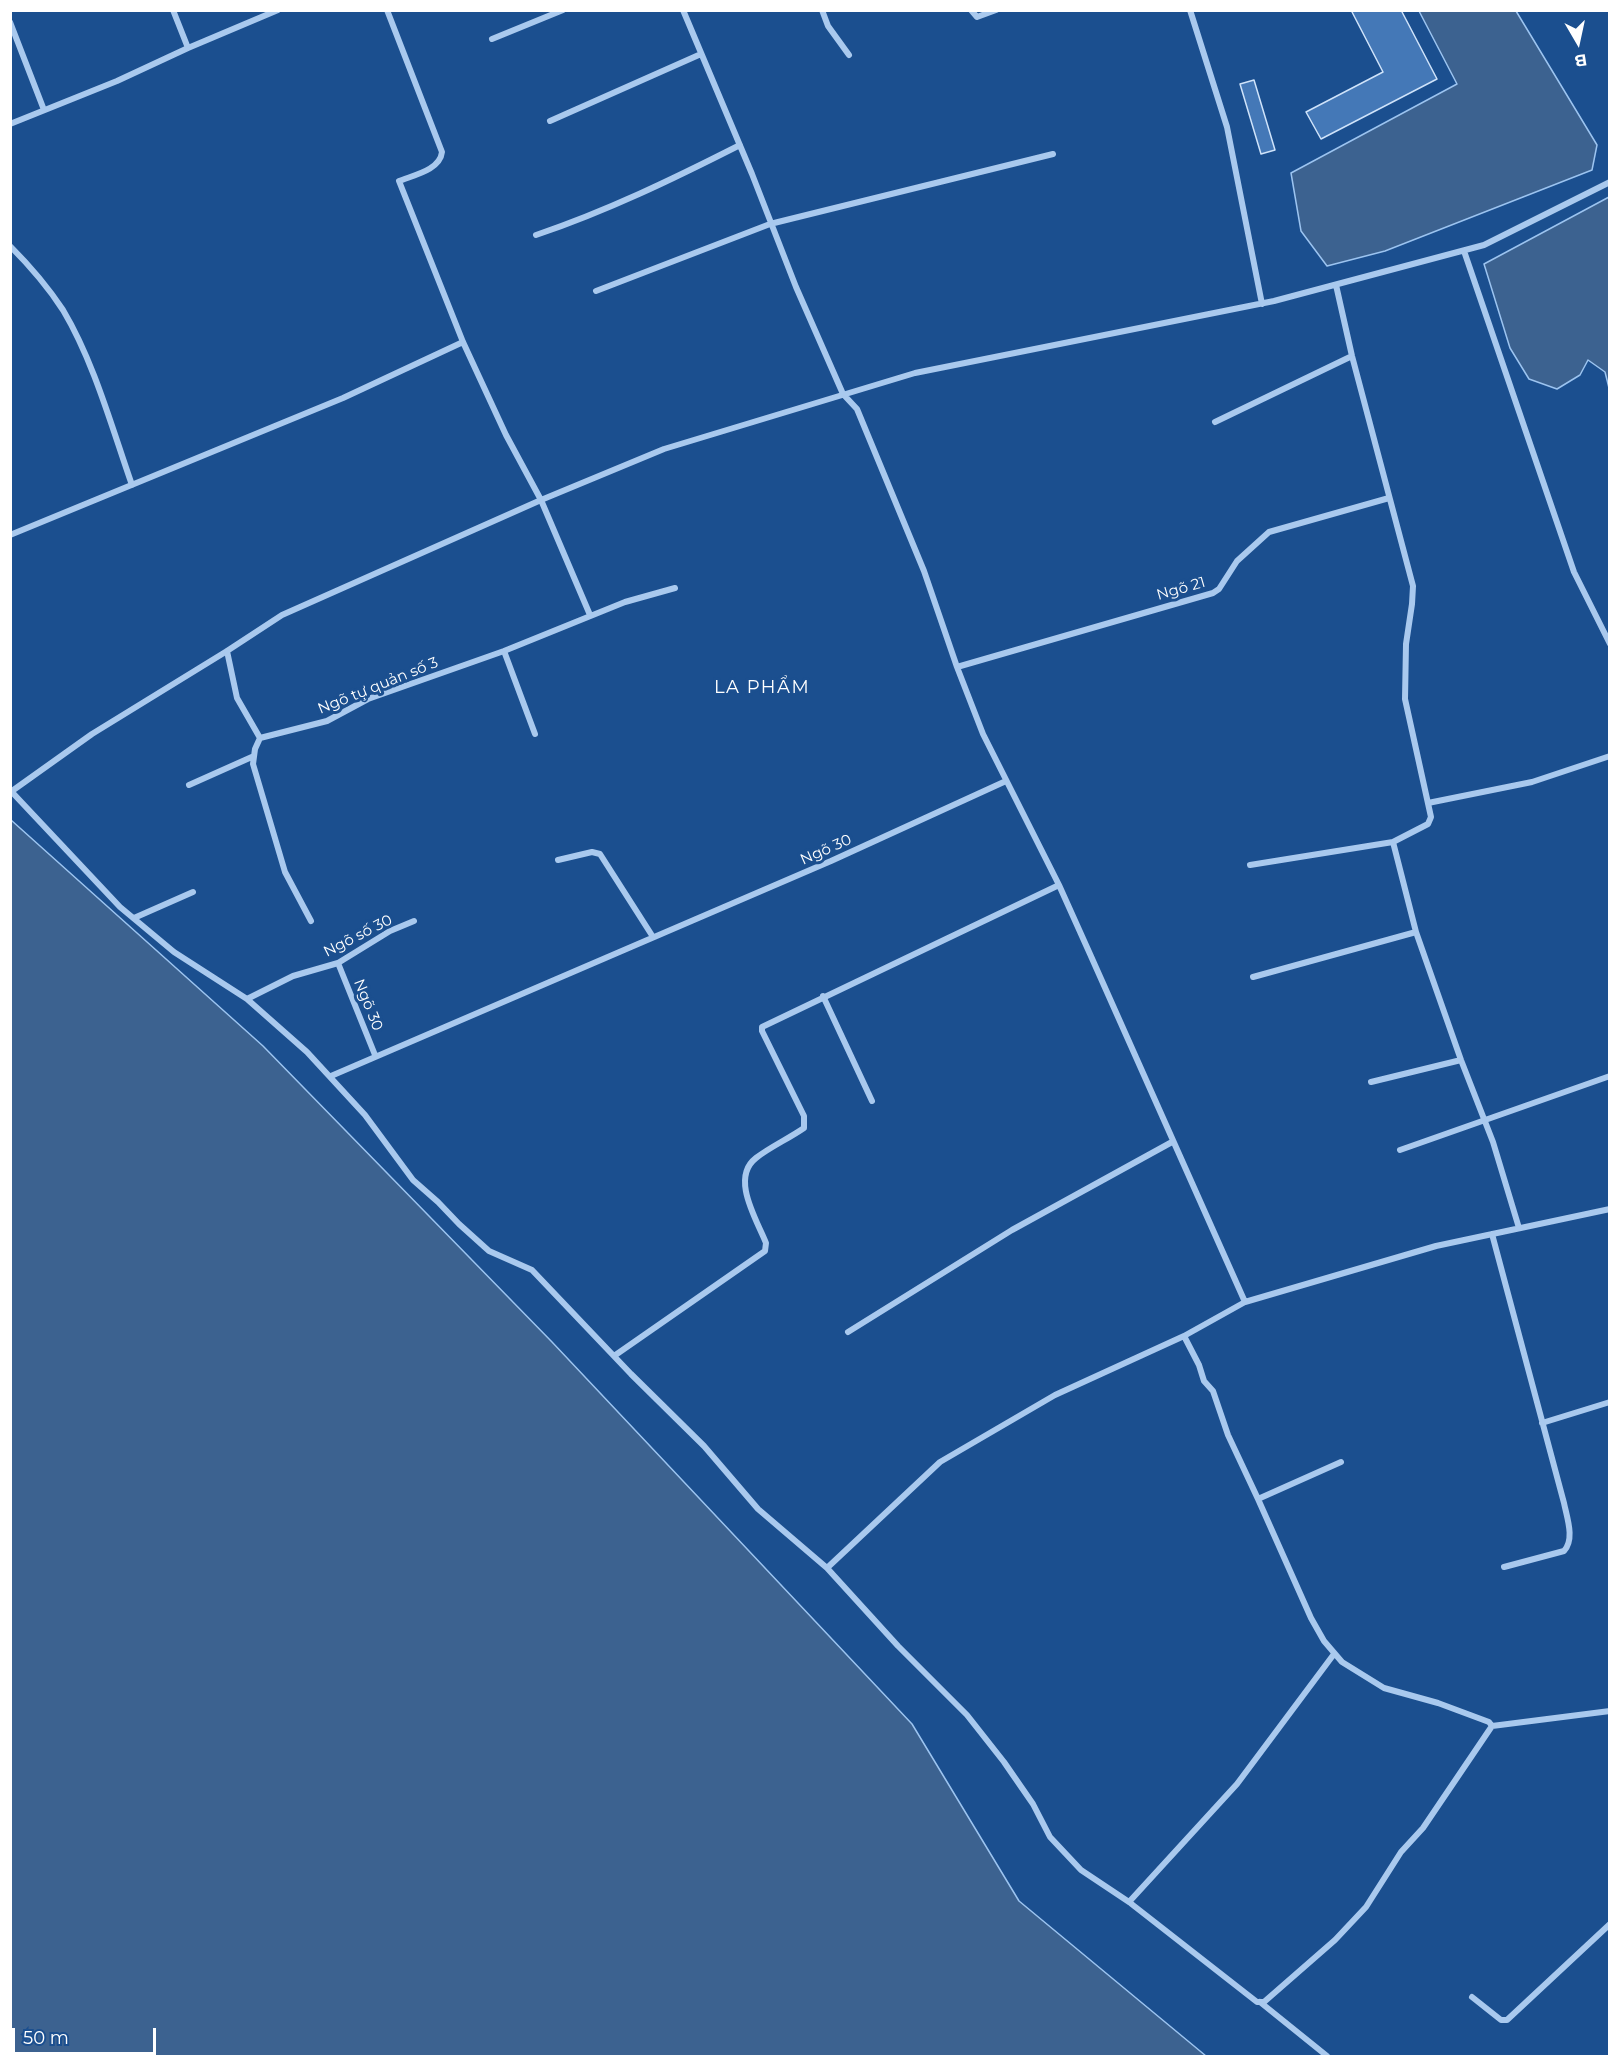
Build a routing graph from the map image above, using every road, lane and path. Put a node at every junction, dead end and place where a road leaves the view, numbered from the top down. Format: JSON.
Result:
{"nodes":[{"id":1,"x":173,"y":10,"type":"edge"},
{"id":2,"x":278,"y":10,"type":"edge"},
{"id":3,"x":387,"y":10,"type":"edge"},
{"id":4,"x":563,"y":10,"type":"edge"},
{"id":5,"x":683,"y":10,"type":"edge"},
{"id":6,"x":822,"y":10,"type":"edge"},
{"id":7,"x":970,"y":10,"type":"edge"},
{"id":8,"x":996,"y":10,"type":"edge"},
{"id":9,"x":1190,"y":10,"type":"edge"},
{"id":10,"x":10,"y":22,"type":"edge"},
{"id":11,"x":492,"y":39,"type":"dead end"},
{"id":12,"x":188,"y":48,"type":"junction"},
{"id":13,"x":701,"y":54,"type":"junction"},
{"id":14,"x":849,"y":55,"type":"dead end"},
{"id":15,"x":44,"y":110,"type":"junction"},
{"id":16,"x":550,"y":121,"type":"dead end"},
{"id":17,"x":10,"y":124,"type":"edge"},
{"id":18,"x":740,"y":145,"type":"junction"},
{"id":19,"x":1053,"y":154,"type":"dead end"},
{"id":20,"x":1610,"y":182,"type":"edge"},
{"id":21,"x":770,"y":224,"type":"junction"},
{"id":22,"x":536,"y":235,"type":"dead end"},
{"id":23,"x":10,"y":246,"type":"edge"},
{"id":24,"x":1464,"y":250,"type":"junction"},
{"id":25,"x":1336,"y":285,"type":"junction"},
{"id":26,"x":596,"y":291,"type":"dead end"},
{"id":27,"x":1262,"y":304,"type":"junction"},
{"id":28,"x":463,"y":342,"type":"junction"},
{"id":29,"x":1352,"y":356,"type":"junction"},
{"id":30,"x":843,"y":394,"type":"junction"},
{"id":31,"x":1215,"y":422,"type":"dead end"},
{"id":32,"x":132,"y":485,"type":"junction"},
{"id":33,"x":1389,"y":498,"type":"junction"},
{"id":34,"x":541,"y":500,"type":"junction"},
{"id":35,"x":10,"y":536,"type":"edge"},
{"id":36,"x":675,"y":588,"type":"dead end"},
{"id":37,"x":591,"y":615,"type":"junction"},
{"id":38,"x":1610,"y":644,"type":"edge"},
{"id":39,"x":227,"y":651,"type":"junction"},
{"id":40,"x":504,"y":651,"type":"junction"},
{"id":41,"x":957,"y":667,"type":"junction"},
{"id":42,"x":535,"y":734,"type":"dead end"},
{"id":43,"x":260,"y":738,"type":"junction"},
{"id":44,"x":254,"y":756,"type":"junction"},
{"id":45,"x":1610,"y":756,"type":"edge"},
{"id":46,"x":1006,"y":781,"type":"junction"},
{"id":47,"x":189,"y":785,"type":"dead end"},
{"id":48,"x":11,"y":790,"type":"edge"},
{"id":49,"x":1428,"y":803,"type":"junction"},
{"id":50,"x":1394,"y":842,"type":"junction"},
{"id":51,"x":558,"y":860,"type":"dead end"},
{"id":52,"x":1250,"y":865,"type":"dead end"},
{"id":53,"x":1059,"y":885,"type":"junction"},
{"id":54,"x":193,"y":892,"type":"dead end"},
{"id":55,"x":134,"y":918,"type":"junction"},
{"id":56,"x":311,"y":921,"type":"dead end"},
{"id":57,"x":414,"y":921,"type":"dead end"},
{"id":58,"x":1416,"y":932,"type":"junction"},
{"id":59,"x":653,"y":937,"type":"junction"},
{"id":60,"x":338,"y":963,"type":"junction"},
{"id":61,"x":1253,"y":977,"type":"dead end"},
{"id":62,"x":823,"y":996,"type":"junction"},
{"id":63,"x":247,"y":999,"type":"junction"},
{"id":64,"x":375,"y":1055,"type":"junction"},
{"id":65,"x":1461,"y":1060,"type":"junction"},
{"id":66,"x":330,"y":1076,"type":"junction"},
{"id":67,"x":1610,"y":1076,"type":"edge"},
{"id":68,"x":1371,"y":1082,"type":"dead end"},
{"id":69,"x":872,"y":1101,"type":"dead end"},
{"id":70,"x":1485,"y":1121,"type":"junction"},
{"id":71,"x":1172,"y":1142,"type":"junction"},
{"id":72,"x":1400,"y":1150,"type":"dead end"},
{"id":73,"x":1610,"y":1209,"type":"edge"},
{"id":74,"x":1519,"y":1228,"type":"junction"},
{"id":75,"x":1492,"y":1234,"type":"junction"},
{"id":76,"x":1245,"y":1302,"type":"junction"},
{"id":77,"x":848,"y":1332,"type":"dead end"},
{"id":78,"x":1184,"y":1336,"type":"junction"},
{"id":79,"x":614,"y":1356,"type":"junction"},
{"id":80,"x":1610,"y":1402,"type":"edge"},
{"id":81,"x":1542,"y":1423,"type":"junction"},
{"id":82,"x":1341,"y":1462,"type":"dead end"},
{"id":83,"x":1258,"y":1499,"type":"junction"},
{"id":84,"x":1504,"y":1567,"type":"dead end"},
{"id":85,"x":827,"y":1568,"type":"junction"},
{"id":86,"x":1334,"y":1654,"type":"junction"},
{"id":87,"x":1610,"y":1711,"type":"edge"},
{"id":88,"x":1492,"y":1726,"type":"junction"},
{"id":89,"x":1129,"y":1902,"type":"junction"},
{"id":90,"x":1610,"y":1924,"type":"edge"},
{"id":91,"x":1472,"y":1997,"type":"dead end"},
{"id":92,"x":1260,"y":2002,"type":"junction"},
{"id":93,"x":1327,"y":2056,"type":"edge"}],
"edges":[{"from":1,"to":12,"type":"street"},
{"from":2,"to":12,"type":"street"},
{"from":3,"to":28,"type":"street"},
{"from":4,"to":11,"type":"street"},
{"from":5,"to":13,"type":"street"},
{"from":6,"to":14,"type":"street"},
{"from":7,"to":8,"type":"street"},
{"from":9,"to":27,"type":"street"},
{"from":10,"to":15,"type":"street"},
{"from":12,"to":15,"type":"street"},
{"from":13,"to":16,"type":"street"},
{"from":13,"to":18,"type":"street"},
{"from":15,"to":17,"type":"street"},
{"from":18,"to":21,"type":"street"},
{"from":18,"to":22,"type":"street"},
{"from":19,"to":21,"type":"street"},
{"from":20,"to":24,"type":"street"},
{"from":21,"to":26,"type":"street"},
{"from":21,"to":30,"type":"street"},
{"from":23,"to":32,"type":"street"},
{"from":24,"to":25,"type":"street"},
{"from":24,"to":38,"type":"street"},
{"from":25,"to":27,"type":"street"},
{"from":25,"to":29,"type":"street"},
{"from":27,"to":30,"type":"street"},
{"from":28,"to":32,"type":"street"},
{"from":28,"to":34,"type":"street"},
{"from":29,"to":31,"type":"street"},
{"from":29,"to":33,"type":"street"},
{"from":30,"to":34,"type":"street"},
{"from":30,"to":41,"type":"street"},
{"from":32,"to":35,"type":"street"},
{"from":33,"to":41,"type":"street","name":"Ngõ 21"},
{"from":33,"to":49,"type":"street"},
{"from":34,"to":37,"type":"street"},
{"from":34,"to":39,"type":"street"},
{"from":36,"to":37,"type":"street","name":"Ngõ tự quản số 3"},
{"from":37,"to":40,"type":"street","name":"Ngõ tự quản số 3"},
{"from":39,"to":43,"type":"street"},
{"from":39,"to":48,"type":"street"},
{"from":40,"to":42,"type":"street"},
{"from":40,"to":43,"type":"street","name":"Ngõ tự quản số 3"},
{"from":41,"to":46,"type":"street"},
{"from":43,"to":44,"type":"street"},
{"from":44,"to":47,"type":"street"},
{"from":44,"to":56,"type":"street"},
{"from":45,"to":49,"type":"street"},
{"from":46,"to":53,"type":"street"},
{"from":46,"to":59,"type":"street","name":"Ngõ 30"},
{"from":48,"to":55,"type":"street"},
{"from":49,"to":50,"type":"street"},
{"from":50,"to":52,"type":"street"},
{"from":50,"to":58,"type":"street"},
{"from":51,"to":59,"type":"street"},
{"from":53,"to":62,"type":"street"},
{"from":53,"to":71,"type":"street"},
{"from":54,"to":55,"type":"street"},
{"from":55,"to":63,"type":"street"},
{"from":57,"to":60,"type":"street","name":"Ngõ số 30"},
{"from":58,"to":61,"type":"street"},
{"from":58,"to":65,"type":"street"},
{"from":59,"to":64,"type":"street","name":"Ngõ 30"},
{"from":60,"to":63,"type":"street","name":"Ngõ số 30"},
{"from":60,"to":64,"type":"street","name":"Ngõ 30"},
{"from":62,"to":69,"type":"street"},
{"from":62,"to":79,"type":"street"},
{"from":63,"to":66,"type":"street"},
{"from":64,"to":66,"type":"street","name":"Ngõ 30"},
{"from":65,"to":68,"type":"street"},
{"from":65,"to":70,"type":"street"},
{"from":66,"to":79,"type":"street"},
{"from":67,"to":70,"type":"street"},
{"from":70,"to":72,"type":"street"},
{"from":70,"to":74,"type":"street"},
{"from":71,"to":76,"type":"street"},
{"from":71,"to":77,"type":"street"},
{"from":73,"to":74,"type":"street"},
{"from":74,"to":75,"type":"street"},
{"from":75,"to":76,"type":"street"},
{"from":75,"to":81,"type":"street"},
{"from":76,"to":78,"type":"street"},
{"from":78,"to":83,"type":"street"},
{"from":78,"to":85,"type":"street"},
{"from":79,"to":85,"type":"street"},
{"from":80,"to":81,"type":"street"},
{"from":81,"to":84,"type":"street"},
{"from":82,"to":83,"type":"street"},
{"from":83,"to":86,"type":"street"},
{"from":85,"to":89,"type":"street"},
{"from":86,"to":88,"type":"street"},
{"from":86,"to":89,"type":"street"},
{"from":87,"to":88,"type":"street"},
{"from":88,"to":92,"type":"street"},
{"from":89,"to":92,"type":"street"},
{"from":90,"to":91,"type":"street"},
{"from":92,"to":93,"type":"street"}]}
